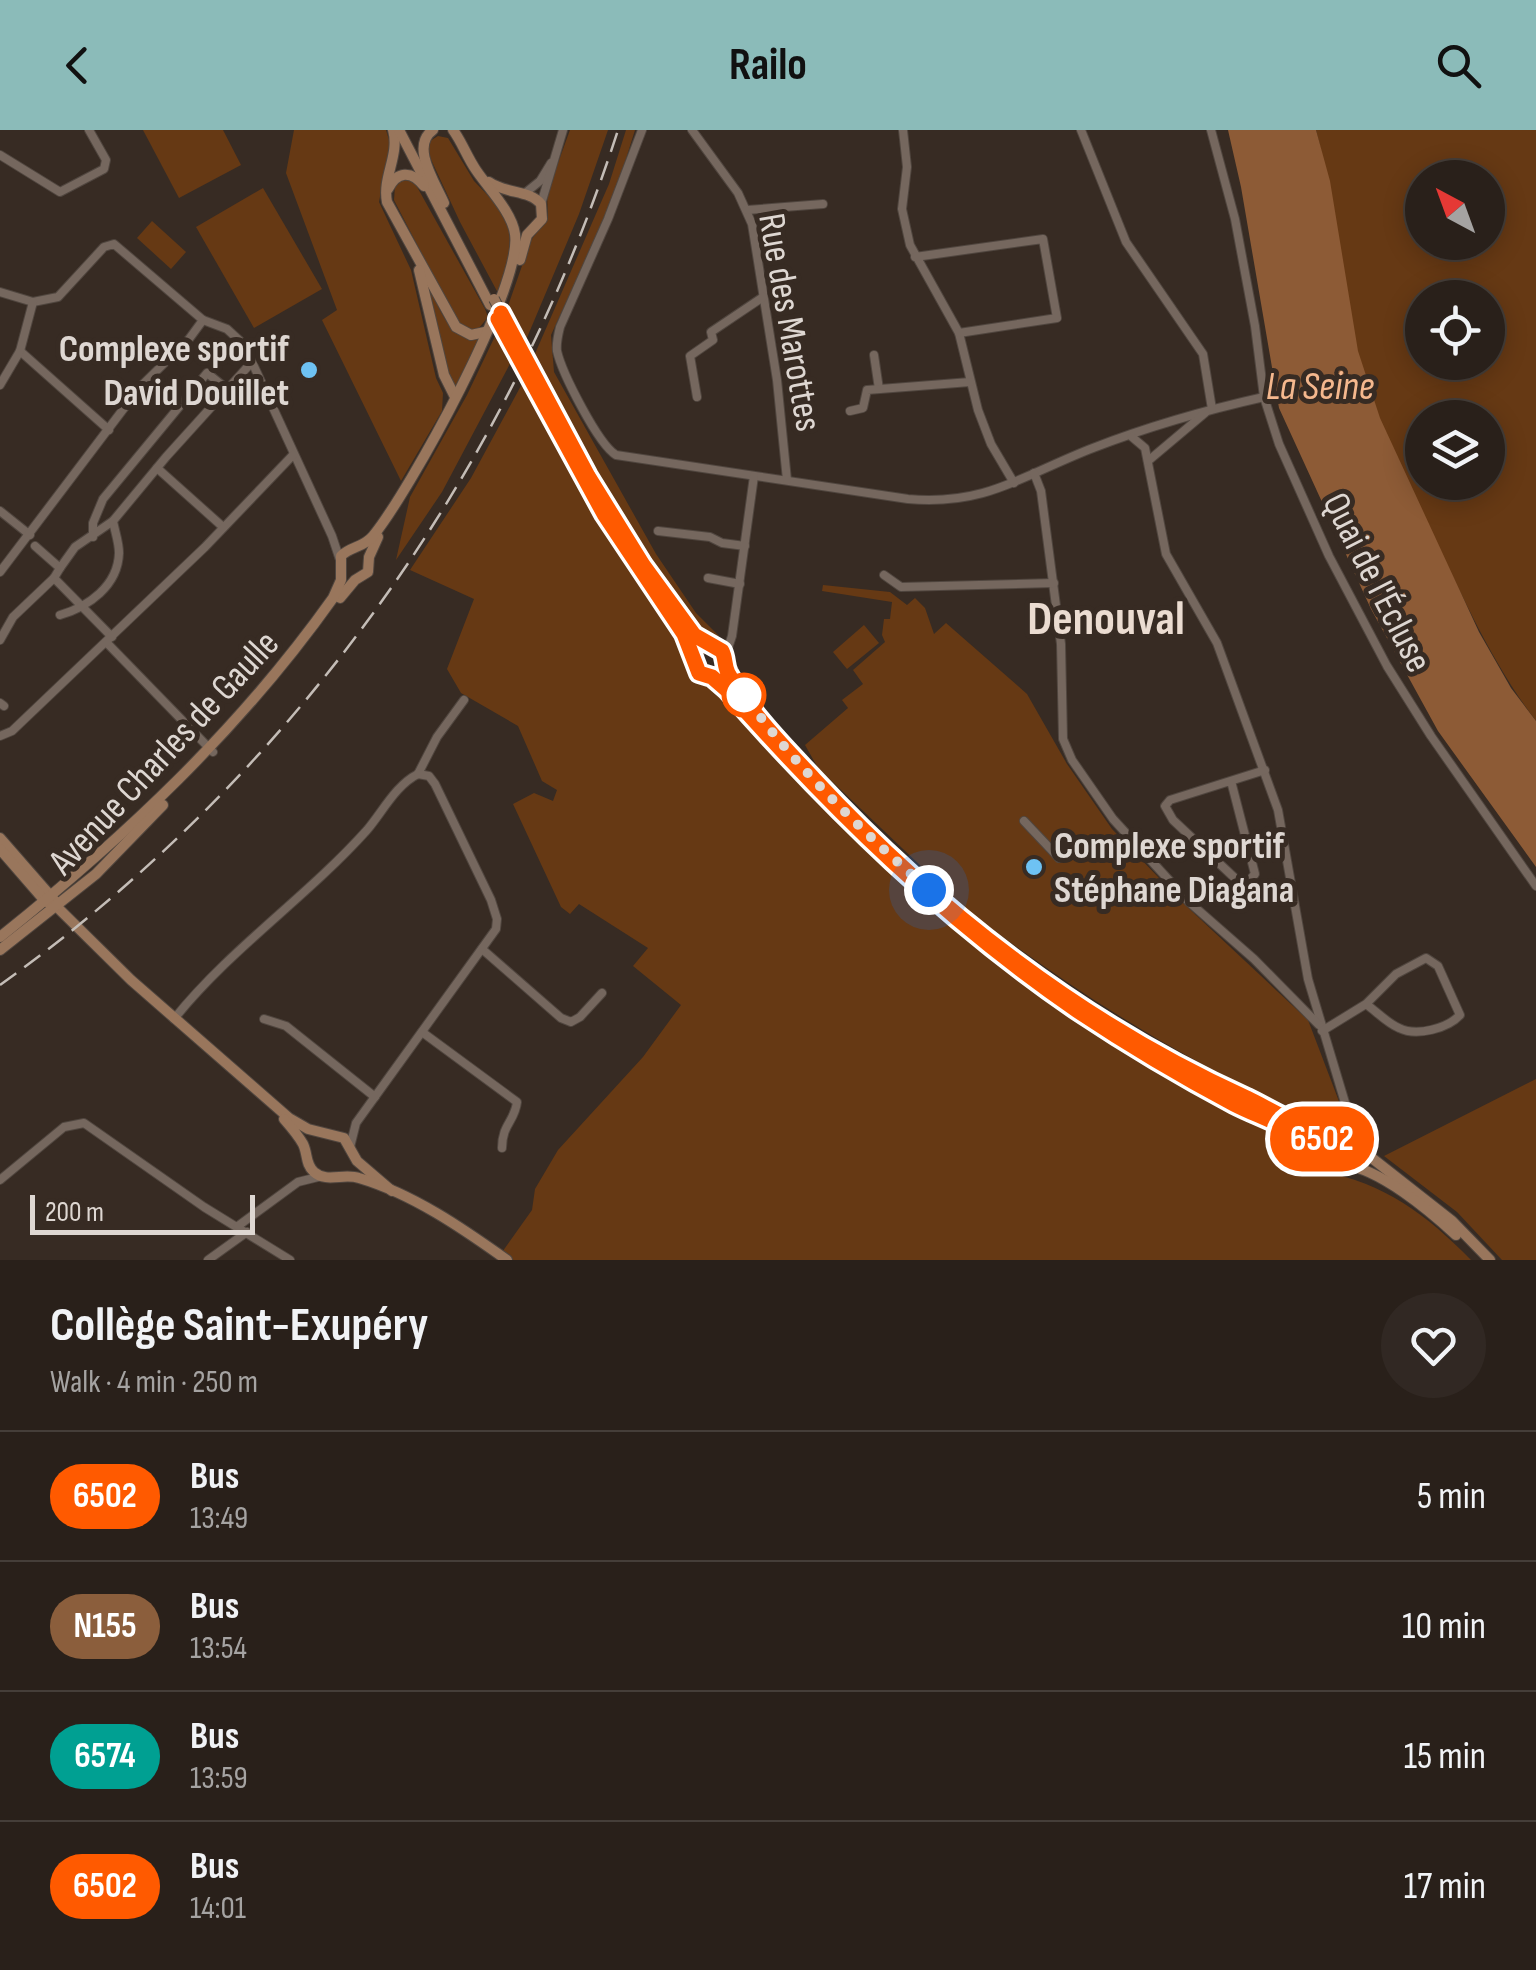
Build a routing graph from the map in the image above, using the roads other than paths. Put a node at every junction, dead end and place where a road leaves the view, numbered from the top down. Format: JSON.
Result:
{"nodes":[{"id":1,"x":89,"y":130,"type":"edge"},
{"id":2,"x":399,"y":130,"type":"edge"},
{"id":3,"x":433,"y":130,"type":"edge"},
{"id":4,"x":564,"y":130,"type":"edge"},
{"id":5,"x":642,"y":130,"type":"edge"},
{"id":6,"x":692,"y":130,"type":"edge"},
{"id":7,"x":903,"y":130,"type":"edge"},
{"id":8,"x":1081,"y":130,"type":"edge"},
{"id":9,"x":1211,"y":130,"type":"edge"},
{"id":10,"x":452,"y":132,"type":"edge"},
{"id":11,"x":557,"y":150,"type":"junction"},
{"id":12,"x":0,"y":155,"type":"edge"},
{"id":13,"x":478,"y":173,"type":"junction"},
{"id":14,"x":386,"y":194,"type":"junction"},
{"id":15,"x":522,"y":194,"type":"junction"},
{"id":16,"x":444,"y":204,"type":"junction"},
{"id":17,"x":541,"y":204,"type":"junction"},
{"id":18,"x":823,"y":204,"type":"dead end"},
{"id":19,"x":748,"y":210,"type":"junction"},
{"id":20,"x":507,"y":212,"type":"junction"},
{"id":21,"x":450,"y":227,"type":"junction"},
{"id":22,"x":514,"y":227,"type":"junction"},
{"id":23,"x":531,"y":229,"type":"junction"},
{"id":24,"x":414,"y":255,"type":"junction"},
{"id":25,"x":915,"y":258,"type":"junction"},
{"id":26,"x":0,"y":292,"type":"edge"},
{"id":27,"x":763,"y":297,"type":"junction"},
{"id":28,"x":34,"y":302,"type":"junction"},
{"id":29,"x":492,"y":302,"type":"junction"},
{"id":30,"x":203,"y":320,"type":"junction"},
{"id":31,"x":486,"y":332,"type":"junction"},
{"id":32,"x":959,"y":334,"type":"junction"},
{"id":33,"x":20,"y":351,"type":"junction"},
{"id":34,"x":874,"y":354,"type":"dead end"},
{"id":35,"x":252,"y":362,"type":"junction"},
{"id":36,"x":970,"y":382,"type":"junction"},
{"id":37,"x":0,"y":385,"type":"edge"},
{"id":38,"x":879,"y":389,"type":"junction"},
{"id":39,"x":227,"y":390,"type":"junction"},
{"id":40,"x":540,"y":394,"type":"junction"},
{"id":41,"x":697,"y":396,"type":"dead end"},
{"id":42,"x":455,"y":397,"type":"junction"},
{"id":43,"x":1264,"y":397,"type":"junction"},
{"id":44,"x":1209,"y":410,"type":"junction"},
{"id":45,"x":850,"y":411,"type":"dead end"},
{"id":46,"x":110,"y":430,"type":"junction"},
{"id":47,"x":1136,"y":439,"type":"junction"},
{"id":48,"x":293,"y":455,"type":"junction"},
{"id":49,"x":1148,"y":461,"type":"junction"},
{"id":50,"x":156,"y":468,"type":"junction"},
{"id":51,"x":1034,"y":473,"type":"junction"},
{"id":52,"x":754,"y":476,"type":"junction"},
{"id":53,"x":787,"y":480,"type":"junction"},
{"id":54,"x":1014,"y":482,"type":"junction"},
{"id":55,"x":0,"y":511,"type":"edge"},
{"id":56,"x":114,"y":521,"type":"junction"},
{"id":57,"x":223,"y":527,"type":"junction"},
{"id":58,"x":658,"y":531,"type":"dead end"},
{"id":59,"x":30,"y":536,"type":"junction"},
{"id":60,"x":332,"y":536,"type":"junction"},
{"id":61,"x":93,"y":537,"type":"junction"},
{"id":62,"x":34,"y":546,"type":"dead end"},
{"id":63,"x":745,"y":546,"type":"junction"},
{"id":64,"x":354,"y":549,"type":"junction"},
{"id":65,"x":369,"y":557,"type":"junction"},
{"id":66,"x":340,"y":560,"type":"junction"},
{"id":67,"x":60,"y":568,"type":"junction"},
{"id":68,"x":0,"y":572,"type":"edge"},
{"id":69,"x":342,"y":573,"type":"junction"},
{"id":70,"x":884,"y":574,"type":"dead end"},
{"id":71,"x":54,"y":578,"type":"junction"},
{"id":72,"x":708,"y":578,"type":"dead end"},
{"id":73,"x":355,"y":580,"type":"junction"},
{"id":74,"x":1054,"y":583,"type":"junction"},
{"id":75,"x":740,"y":584,"type":"junction"},
{"id":76,"x":83,"y":608,"type":"junction"},
{"id":77,"x":60,"y":615,"type":"dead end"},
{"id":78,"x":733,"y":632,"type":"junction"},
{"id":79,"x":108,"y":637,"type":"junction"},
{"id":80,"x":0,"y":640,"type":"edge"},
{"id":81,"x":711,"y":646,"type":"junction"},
{"id":82,"x":694,"y":657,"type":"junction"},
{"id":83,"x":725,"y":661,"type":"junction"},
{"id":84,"x":712,"y":677,"type":"junction"},
{"id":85,"x":464,"y":700,"type":"dead end"},
{"id":86,"x":0,"y":736,"type":"edge"},
{"id":87,"x":212,"y":750,"type":"junction"},
{"id":88,"x":1265,"y":770,"type":"junction"},
{"id":89,"x":418,"y":774,"type":"junction"},
{"id":90,"x":1231,"y":781,"type":"junction"},
{"id":91,"x":1024,"y":820,"type":"dead end"},
{"id":92,"x":0,"y":838,"type":"edge"},
{"id":93,"x":108,"y":847,"type":"junction"},
{"id":94,"x":0,"y":849,"type":"edge"},
{"id":95,"x":1059,"y":858,"type":"dead end"},
{"id":96,"x":72,"y":878,"type":"junction"},
{"id":97,"x":30,"y":884,"type":"junction"},
{"id":98,"x":44,"y":885,"type":"junction"},
{"id":99,"x":1536,"y":886,"type":"edge"},
{"id":100,"x":53,"y":903,"type":"junction"},
{"id":101,"x":32,"y":911,"type":"junction"},
{"id":102,"x":0,"y":937,"type":"edge"},
{"id":103,"x":482,"y":948,"type":"junction"},
{"id":104,"x":0,"y":950,"type":"edge"},
{"id":105,"x":1308,"y":981,"type":"junction"},
{"id":106,"x":1286,"y":992,"type":"junction"},
{"id":107,"x":602,"y":993,"type":"dead end"},
{"id":108,"x":1366,"y":1004,"type":"junction"},
{"id":109,"x":174,"y":1019,"type":"junction"},
{"id":110,"x":264,"y":1019,"type":"dead end"},
{"id":111,"x":1321,"y":1029,"type":"junction"},
{"id":112,"x":422,"y":1032,"type":"junction"},
{"id":113,"x":375,"y":1097,"type":"junction"},
{"id":114,"x":275,"y":1106,"type":"junction"},
{"id":115,"x":1346,"y":1108,"type":"junction"},
{"id":116,"x":356,"y":1123,"type":"junction"},
{"id":117,"x":1333,"y":1131,"type":"junction"},
{"id":118,"x":330,"y":1133,"type":"junction"},
{"id":119,"x":1354,"y":1142,"type":"junction"},
{"id":120,"x":502,"y":1148,"type":"dead end"},
{"id":121,"x":351,"y":1151,"type":"junction"},
{"id":122,"x":1319,"y":1153,"type":"junction"},
{"id":123,"x":307,"y":1157,"type":"junction"},
{"id":124,"x":1344,"y":1165,"type":"junction"},
{"id":125,"x":322,"y":1176,"type":"junction"},
{"id":126,"x":337,"y":1176,"type":"junction"},
{"id":127,"x":0,"y":1180,"type":"edge"},
{"id":128,"x":298,"y":1182,"type":"junction"},
{"id":129,"x":392,"y":1191,"type":"junction"},
{"id":130,"x":238,"y":1226,"type":"junction"},
{"id":131,"x":247,"y":1232,"type":"junction"},
{"id":132,"x":208,"y":1260,"type":"edge"},
{"id":133,"x":290,"y":1260,"type":"edge"},
{"id":134,"x":507,"y":1260,"type":"edge"},
{"id":135,"x":1482,"y":1260,"type":"edge"},
{"id":136,"x":1490,"y":1260,"type":"edge"}],
"edges":[{"from":1,"to":12,"type":"street"},
{"from":2,"to":14,"type":"main road"},
{"from":2,"to":16,"type":"main road"},
{"from":2,"to":21,"type":"main road"},
{"from":3,"to":16,"type":"main road"},
{"from":4,"to":11,"type":"street"},
{"from":5,"to":52,"type":"street"},
{"from":6,"to":19,"type":"street","name":"Rue des Marottes"},
{"from":7,"to":25,"type":"street"},
{"from":8,"to":44,"type":"street"},
{"from":9,"to":43,"type":"street","name":"Quai de l'Écluse"},
{"from":10,"to":13,"type":"main road"},
{"from":11,"to":15,"type":"street"},
{"from":11,"to":17,"type":"street"},
{"from":13,"to":15,"type":"main road"},
{"from":13,"to":20,"type":"main road"},
{"from":14,"to":21,"type":"main road"},
{"from":14,"to":24,"type":"main road"},
{"from":15,"to":17,"type":"main road"},
{"from":15,"to":20,"type":"main road"},
{"from":16,"to":29,"type":"main road"},
{"from":17,"to":23,"type":"main road"},
{"from":18,"to":19,"type":"street"},
{"from":19,"to":27,"type":"street","name":"Rue des Marottes"},
{"from":20,"to":22,"type":"main road"},
{"from":21,"to":29,"type":"main road"},
{"from":22,"to":23,"type":"main road"},
{"from":22,"to":31,"type":"main road"},
{"from":23,"to":65,"type":"main road"},
{"from":24,"to":31,"type":"main road"},
{"from":24,"to":42,"type":"main road"},
{"from":25,"to":32,"type":"street"},
{"from":25,"to":32,"type":"street"},
{"from":26,"to":28,"type":"street"},
{"from":27,"to":41,"type":"street"},
{"from":27,"to":53,"type":"street","name":"Rue des Marottes"},
{"from":28,"to":30,"type":"street"},
{"from":28,"to":33,"type":"street"},
{"from":29,"to":40,"type":"main road","bridge":true},
{"from":30,"to":35,"type":"street"},
{"from":30,"to":46,"type":"street"},
{"from":31,"to":42,"type":"main road"},
{"from":32,"to":36,"type":"street"},
{"from":33,"to":37,"type":"street"},
{"from":33,"to":46,"type":"street"},
{"from":34,"to":38,"type":"street"},
{"from":35,"to":39,"type":"street"},
{"from":35,"to":48,"type":"street"},
{"from":36,"to":38,"type":"street"},
{"from":36,"to":54,"type":"street"},
{"from":38,"to":45,"type":"street"},
{"from":39,"to":50,"type":"street"},
{"from":39,"to":61,"type":"street"},
{"from":40,"to":81,"type":"main road"},
{"from":40,"to":82,"type":"main road"},
{"from":42,"to":64,"type":"main road"},
{"from":43,"to":44,"type":"street"},
{"from":43,"to":99,"type":"street","name":"Quai de l'Écluse"},
{"from":44,"to":47,"type":"street"},
{"from":44,"to":49,"type":"street"},
{"from":46,"to":59,"type":"street"},
{"from":47,"to":49,"type":"street"},
{"from":47,"to":51,"type":"street"},
{"from":48,"to":57,"type":"street"},
{"from":48,"to":60,"type":"street"},
{"from":49,"to":88,"type":"street"},
{"from":50,"to":56,"type":"street"},
{"from":50,"to":57,"type":"street"},
{"from":51,"to":54,"type":"street"},
{"from":51,"to":74,"type":"street"},
{"from":52,"to":53,"type":"street"},
{"from":52,"to":63,"type":"street"},
{"from":53,"to":54,"type":"street"},
{"from":55,"to":59,"type":"street"},
{"from":56,"to":61,"type":"street"},
{"from":56,"to":76,"type":"street"},
{"from":57,"to":79,"type":"street"},
{"from":58,"to":63,"type":"street"},
{"from":59,"to":68,"type":"street"},
{"from":60,"to":64,"type":"street"},
{"from":60,"to":66,"type":"street"},
{"from":61,"to":67,"type":"street"},
{"from":62,"to":67,"type":"street"},
{"from":63,"to":75,"type":"street"},
{"from":64,"to":65,"type":"main road"},
{"from":64,"to":66,"type":"main road"},
{"from":65,"to":73,"type":"main road"},
{"from":66,"to":69,"type":"main road"},
{"from":67,"to":71,"type":"street"},
{"from":69,"to":73,"type":"main road"},
{"from":69,"to":87,"type":"main road","name":"Avenue Charles de Gaulle"},
{"from":70,"to":74,"type":"street"},
{"from":71,"to":76,"type":"street"},
{"from":71,"to":80,"type":"street"},
{"from":72,"to":75,"type":"street"},
{"from":73,"to":87,"type":"main road","name":"Avenue Charles de Gaulle"},
{"from":74,"to":106,"type":"street"},
{"from":75,"to":78,"type":"street"},
{"from":76,"to":77,"type":"street"},
{"from":76,"to":79,"type":"street"},
{"from":78,"to":81,"type":"street"},
{"from":78,"to":83,"type":"street"},
{"from":79,"to":86,"type":"street"},
{"from":79,"to":87,"type":"street"},
{"from":81,"to":82,"type":"main road"},
{"from":81,"to":83,"type":"main road"},
{"from":82,"to":84,"type":"main road"},
{"from":83,"to":84,"type":"main road"},
{"from":83,"to":117,"type":"main road"},
{"from":84,"to":122,"type":"main road"},
{"from":85,"to":89,"type":"street"},
{"from":87,"to":93,"type":"main road","name":"Avenue Charles de Gaulle"},
{"from":87,"to":100,"type":"main road","name":"Avenue Charles de Gaulle"},
{"from":88,"to":90,"type":"street"},
{"from":88,"to":105,"type":"street"},
{"from":89,"to":103,"type":"street"},
{"from":89,"to":109,"type":"street"},
{"from":90,"to":90,"type":"street"},
{"from":91,"to":95,"type":"street"},
{"from":92,"to":98,"type":"main road"},
{"from":93,"to":96,"type":"main road","name":"Avenue Charles de Gaulle"},
{"from":93,"to":100,"type":"main road"},
{"from":94,"to":97,"type":"main road"},
{"from":96,"to":98,"type":"main road"},
{"from":96,"to":100,"type":"main road","name":"Avenue Charles de Gaulle"},
{"from":97,"to":100,"type":"main road"},
{"from":97,"to":101,"type":"main road"},
{"from":98,"to":100,"type":"main road"},
{"from":100,"to":101,"type":"main road","name":"Avenue Charles de Gaulle"},
{"from":100,"to":104,"type":"main road","name":"Avenue Charles de Gaulle"},
{"from":100,"to":104,"type":"main road"},
{"from":100,"to":109,"type":"main road"},
{"from":101,"to":102,"type":"main road","name":"Avenue Charles de Gaulle"},
{"from":103,"to":107,"type":"street"},
{"from":103,"to":112,"type":"street"},
{"from":105,"to":106,"type":"street"},
{"from":105,"to":111,"type":"street"},
{"from":106,"to":111,"type":"street"},
{"from":108,"to":108,"type":"street"},
{"from":108,"to":111,"type":"street"},
{"from":109,"to":114,"type":"main road"},
{"from":110,"to":113,"type":"street"},
{"from":111,"to":115,"type":"street"},
{"from":112,"to":113,"type":"street"},
{"from":112,"to":120,"type":"street"},
{"from":113,"to":116,"type":"street"},
{"from":114,"to":118,"type":"main road"},
{"from":114,"to":123,"type":"main road"},
{"from":115,"to":117,"type":"street"},
{"from":115,"to":119,"type":"street"},
{"from":116,"to":118,"type":"street"},
{"from":116,"to":121,"type":"street"},
{"from":117,"to":119,"type":"main road"},
{"from":117,"to":122,"type":"main road"},
{"from":118,"to":121,"type":"main road"},
{"from":118,"to":123,"type":"main road"},
{"from":119,"to":124,"type":"main road"},
{"from":119,"to":136,"type":"main road"},
{"from":121,"to":126,"type":"main road"},
{"from":121,"to":129,"type":"main road"},
{"from":122,"to":124,"type":"main road"},
{"from":123,"to":125,"type":"main road"},
{"from":123,"to":128,"type":"street"},
{"from":124,"to":135,"type":"main road"},
{"from":125,"to":126,"type":"main road"},
{"from":125,"to":128,"type":"street"},
{"from":126,"to":129,"type":"main road"},
{"from":127,"to":130,"type":"street"},
{"from":128,"to":130,"type":"street"},
{"from":129,"to":134,"type":"main road"},
{"from":130,"to":131,"type":"street"},
{"from":131,"to":132,"type":"street"},
{"from":131,"to":133,"type":"street"}]}
